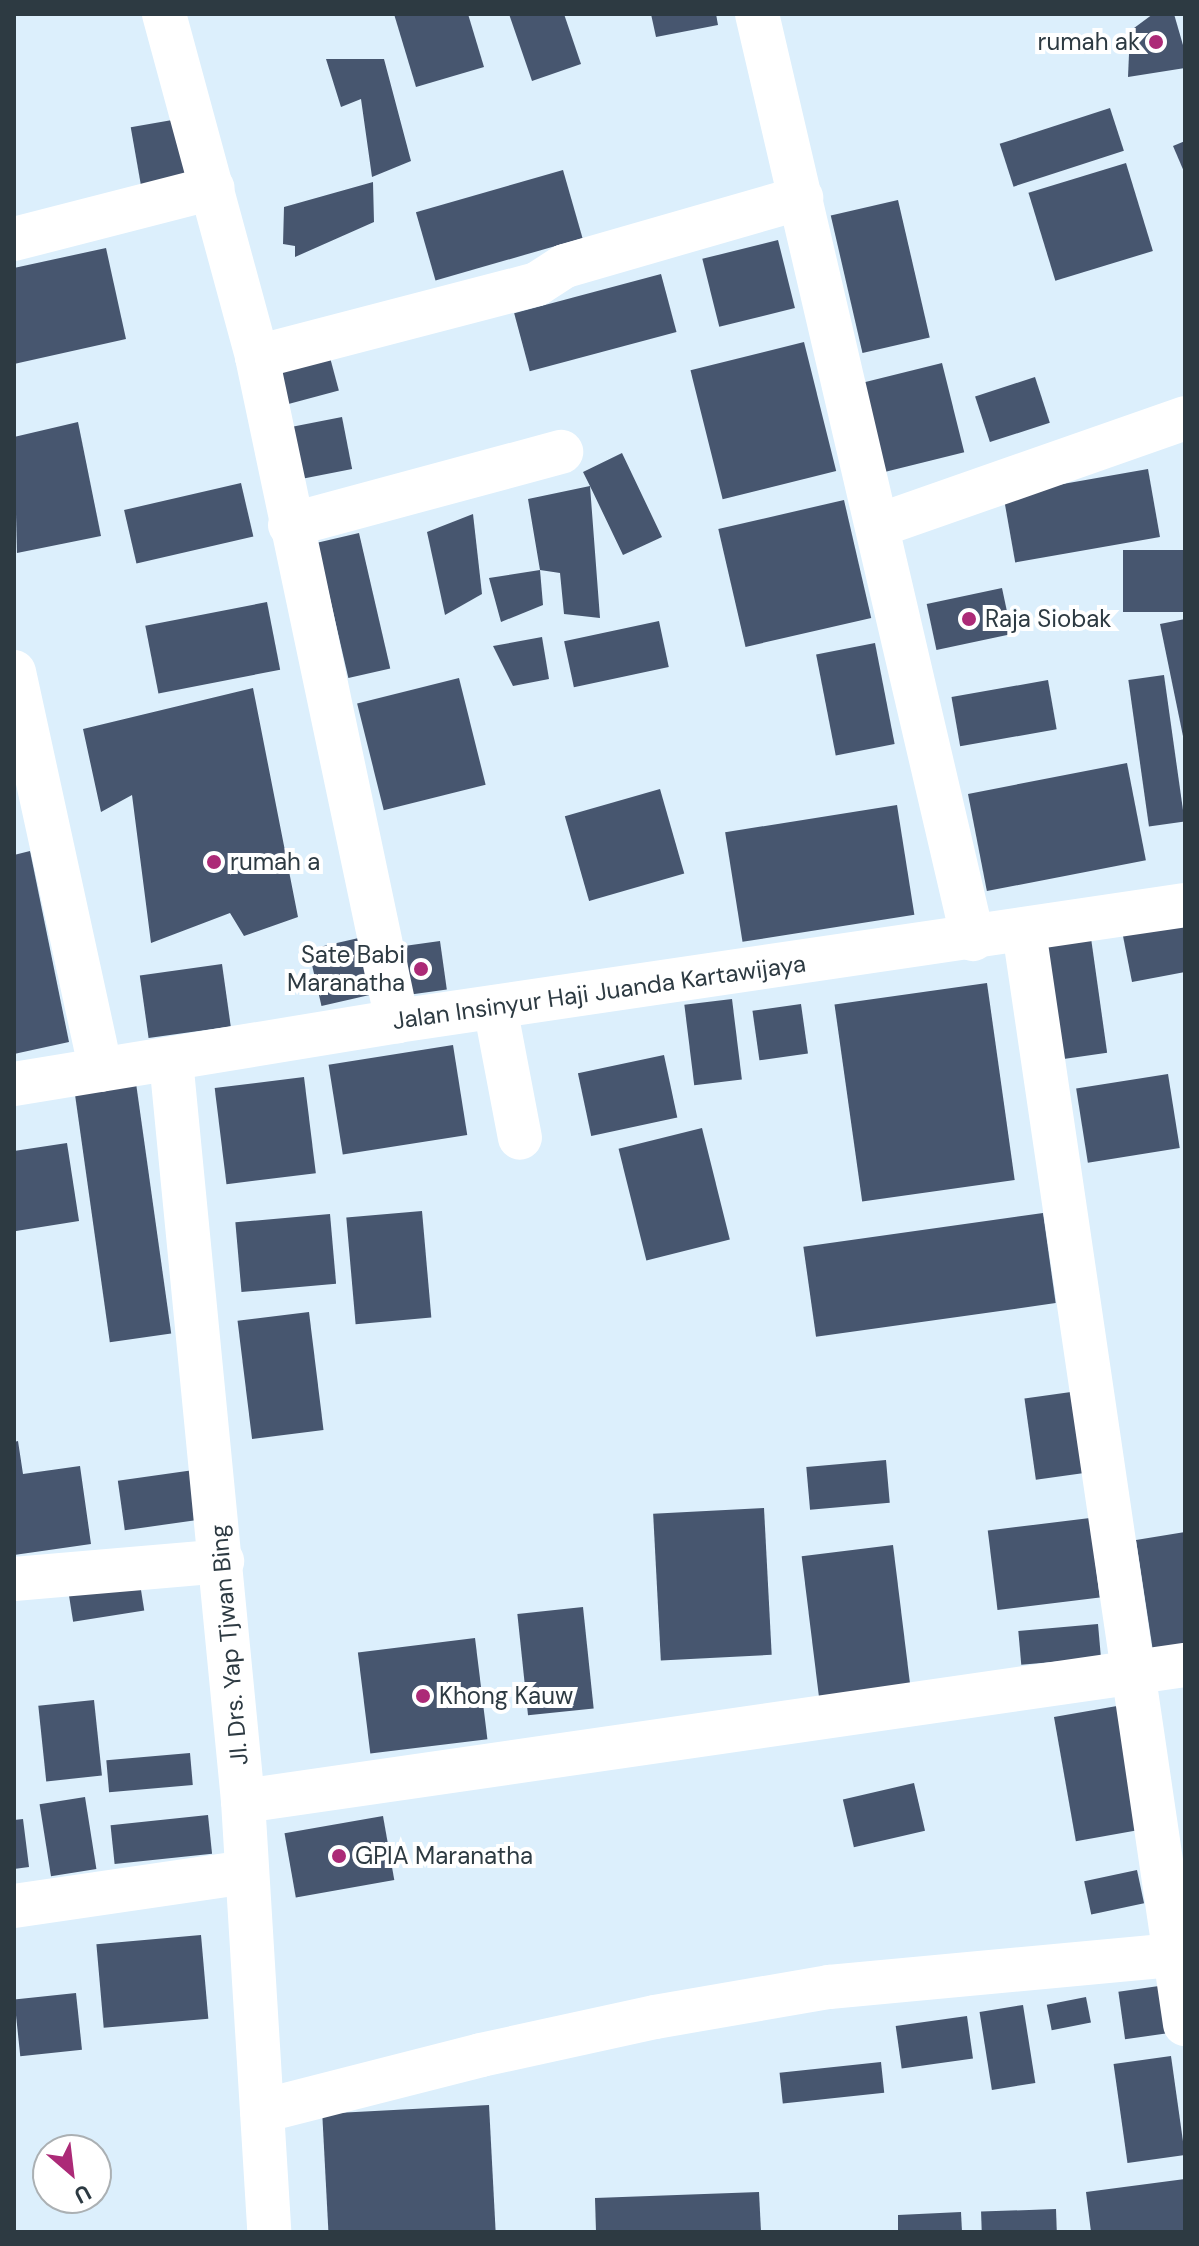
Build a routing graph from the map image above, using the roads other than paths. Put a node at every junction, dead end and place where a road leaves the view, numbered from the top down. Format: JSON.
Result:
{"nodes":[{"id":1,"x":164,"y":14,"type":"edge"},
{"id":2,"x":757,"y":14,"type":"edge"},
{"id":3,"x":213,"y":188,"type":"junction"},
{"id":4,"x":801,"y":198,"type":"junction"},
{"id":5,"x":14,"y":239,"type":"edge"},
{"id":6,"x":257,"y":357,"type":"junction"},
{"id":7,"x":1185,"y":418,"type":"edge"},
{"id":8,"x":561,"y":452,"type":"dead end"},
{"id":9,"x":290,"y":525,"type":"junction"},
{"id":10,"x":877,"y":526,"type":"junction"},
{"id":11,"x":14,"y":672,"type":"edge"},
{"id":12,"x":1185,"y":905,"type":"edge"},
{"id":13,"x":1024,"y":931,"type":"junction"},
{"id":14,"x":973,"y":939,"type":"junction"},
{"id":15,"x":495,"y":1007,"type":"junction"},
{"id":16,"x":397,"y":1021,"type":"junction"},
{"id":17,"x":171,"y":1060,"type":"junction"},
{"id":18,"x":101,"y":1070,"type":"junction"},
{"id":19,"x":14,"y":1084,"type":"edge"},
{"id":20,"x":520,"y":1138,"type":"dead end"},
{"id":21,"x":222,"y":1561,"type":"junction"},
{"id":22,"x":14,"y":1579,"type":"edge"},
{"id":23,"x":1185,"y":1665,"type":"edge"},
{"id":24,"x":1134,"y":1672,"type":"junction"},
{"id":25,"x":243,"y":1801,"type":"junction"},
{"id":26,"x":247,"y":1872,"type":"junction"},
{"id":27,"x":14,"y":1906,"type":"edge"},
{"id":28,"x":1175,"y":1955,"type":"junction"},
{"id":29,"x":1185,"y":2024,"type":"edge"},
{"id":30,"x":262,"y":2111,"type":"junction"},
{"id":31,"x":269,"y":2232,"type":"edge"}],
"edges":[{"from":1,"to":3,"type":"street"},
{"from":2,"to":4,"type":"street"},
{"from":3,"to":5,"type":"street"},
{"from":3,"to":6,"type":"street"},
{"from":4,"to":6,"type":"street"},
{"from":4,"to":10,"type":"street"},
{"from":6,"to":9,"type":"street"},
{"from":7,"to":10,"type":"street"},
{"from":8,"to":9,"type":"street"},
{"from":9,"to":16,"type":"street"},
{"from":10,"to":14,"type":"street"},
{"from":11,"to":18,"type":"street"},
{"from":12,"to":13,"type":"street","name":"Jalan Insinyur Haji Juanda Kartawijaya"},
{"from":13,"to":14,"type":"street","name":"Jalan Insinyur Haji Juanda Kartawijaya"},
{"from":13,"to":24,"type":"street"},
{"from":14,"to":15,"type":"street","name":"Jalan Insinyur Haji Juanda Kartawijaya"},
{"from":15,"to":16,"type":"street","name":"Jalan Insinyur Haji Juanda Kartawijaya"},
{"from":15,"to":20,"type":"street"},
{"from":16,"to":17,"type":"street","name":"Jalan Insinyur Haji Juanda Kartawijaya"},
{"from":17,"to":18,"type":"street","name":"Jalan Insinyur Haji Juanda Kartawijaya"},
{"from":17,"to":21,"type":"street","name":"Jl. Drs. Yap Tjwan Bing"},
{"from":18,"to":19,"type":"street","name":"Jalan Insinyur Haji Juanda Kartawijaya"},
{"from":21,"to":22,"type":"street"},
{"from":21,"to":25,"type":"street","name":"Jl. Drs. Yap Tjwan Bing"},
{"from":23,"to":24,"type":"street"},
{"from":24,"to":25,"type":"street"},
{"from":24,"to":28,"type":"street"},
{"from":25,"to":26,"type":"street","name":"Jl. Drs. Yap Tjwan Bing"},
{"from":26,"to":27,"type":"street"},
{"from":26,"to":30,"type":"street","name":"Jl. Drs. Yap Tjwan Bing"},
{"from":28,"to":29,"type":"street"},
{"from":28,"to":30,"type":"street"},
{"from":30,"to":31,"type":"street","name":"Jl. Drs. Yap Tjwan Bing"}]}
